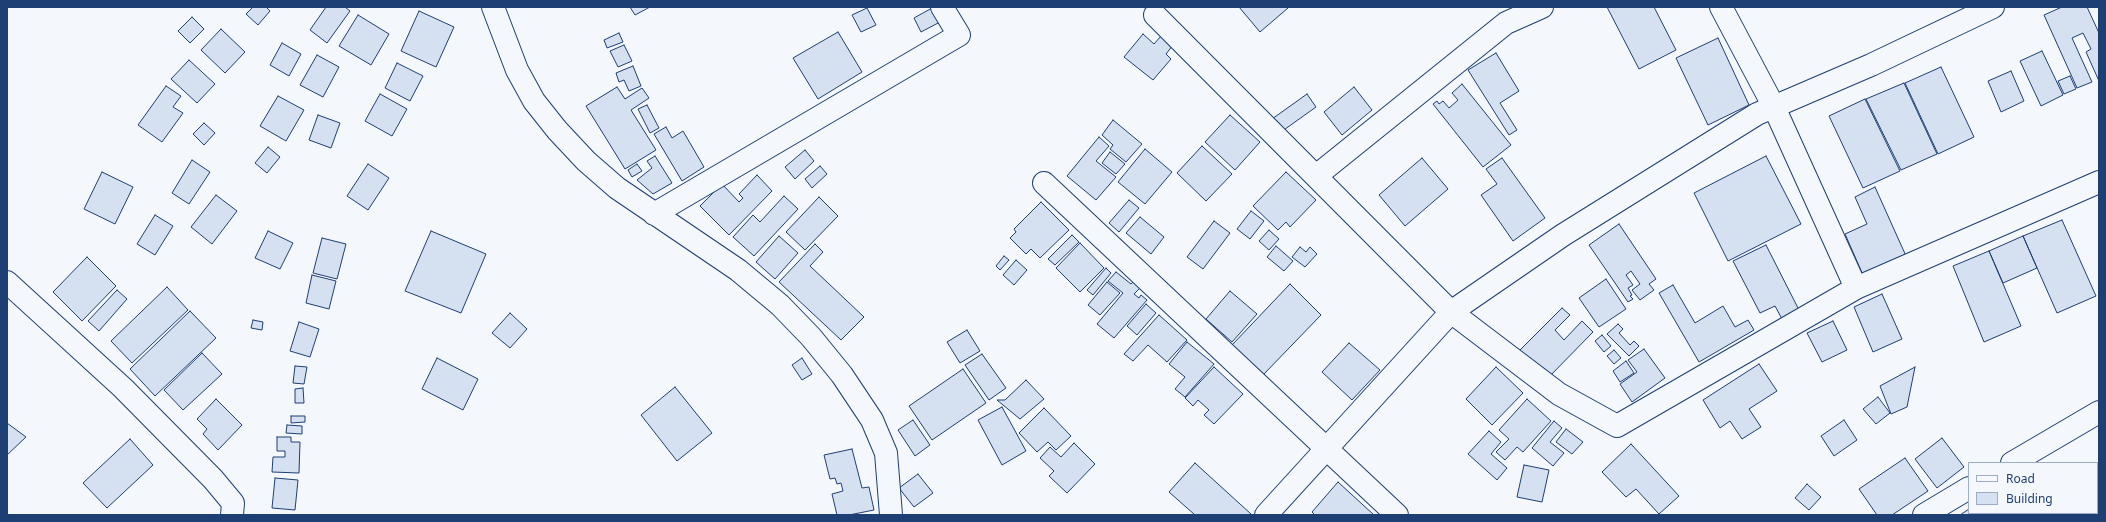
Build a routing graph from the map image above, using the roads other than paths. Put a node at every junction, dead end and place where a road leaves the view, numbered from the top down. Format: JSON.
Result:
{"nodes":[{"id":1,"x":493,"y":7,"type":"edge"},
{"id":2,"x":942,"y":7,"type":"edge"},
{"id":3,"x":1542,"y":7,"type":"edge"},
{"id":4,"x":1721,"y":7,"type":"edge"},
{"id":5,"x":1992,"y":7,"type":"edge"},
{"id":6,"x":1155,"y":15,"type":"dead end"},
{"id":7,"x":1774,"y":107,"type":"junction"},
{"id":8,"x":1316,"y":176,"type":"junction"},
{"id":9,"x":2099,"y":182,"type":"edge"},
{"id":10,"x":1044,"y":183,"type":"dead end"},
{"id":11,"x":654,"y":214,"type":"junction"},
{"id":12,"x":7,"y":282,"type":"edge"},
{"id":13,"x":1856,"y":288,"type":"junction"},
{"id":14,"x":1451,"y":312,"type":"junction"},
{"id":15,"x":2099,"y":412,"type":"edge"},
{"id":16,"x":1326,"y":449,"type":"junction"},
{"id":17,"x":2014,"y":462,"type":"edge"},
{"id":18,"x":1968,"y":489,"type":"edge"},
{"id":19,"x":232,"y":515,"type":"edge"},
{"id":20,"x":891,"y":515,"type":"edge"},
{"id":21,"x":1266,"y":515,"type":"edge"},
{"id":22,"x":1397,"y":515,"type":"edge"},
{"id":23,"x":1924,"y":515,"type":"edge"}],
"edges":[{"from":1,"to":11,"type":"street"},
{"from":2,"to":11,"type":"street"},
{"from":3,"to":8,"type":"street"},
{"from":4,"to":7,"type":"street"},
{"from":5,"to":7,"type":"street"},
{"from":6,"to":8,"type":"street"},
{"from":7,"to":13,"type":"street"},
{"from":7,"to":14,"type":"street"},
{"from":8,"to":14,"type":"street"},
{"from":9,"to":13,"type":"street"},
{"from":10,"to":16,"type":"street"},
{"from":11,"to":20,"type":"street"},
{"from":12,"to":19,"type":"street"},
{"from":13,"to":14,"type":"street"},
{"from":14,"to":16,"type":"street"},
{"from":15,"to":17,"type":"street"},
{"from":16,"to":21,"type":"street"},
{"from":16,"to":22,"type":"street"},
{"from":18,"to":23,"type":"street"}]}
